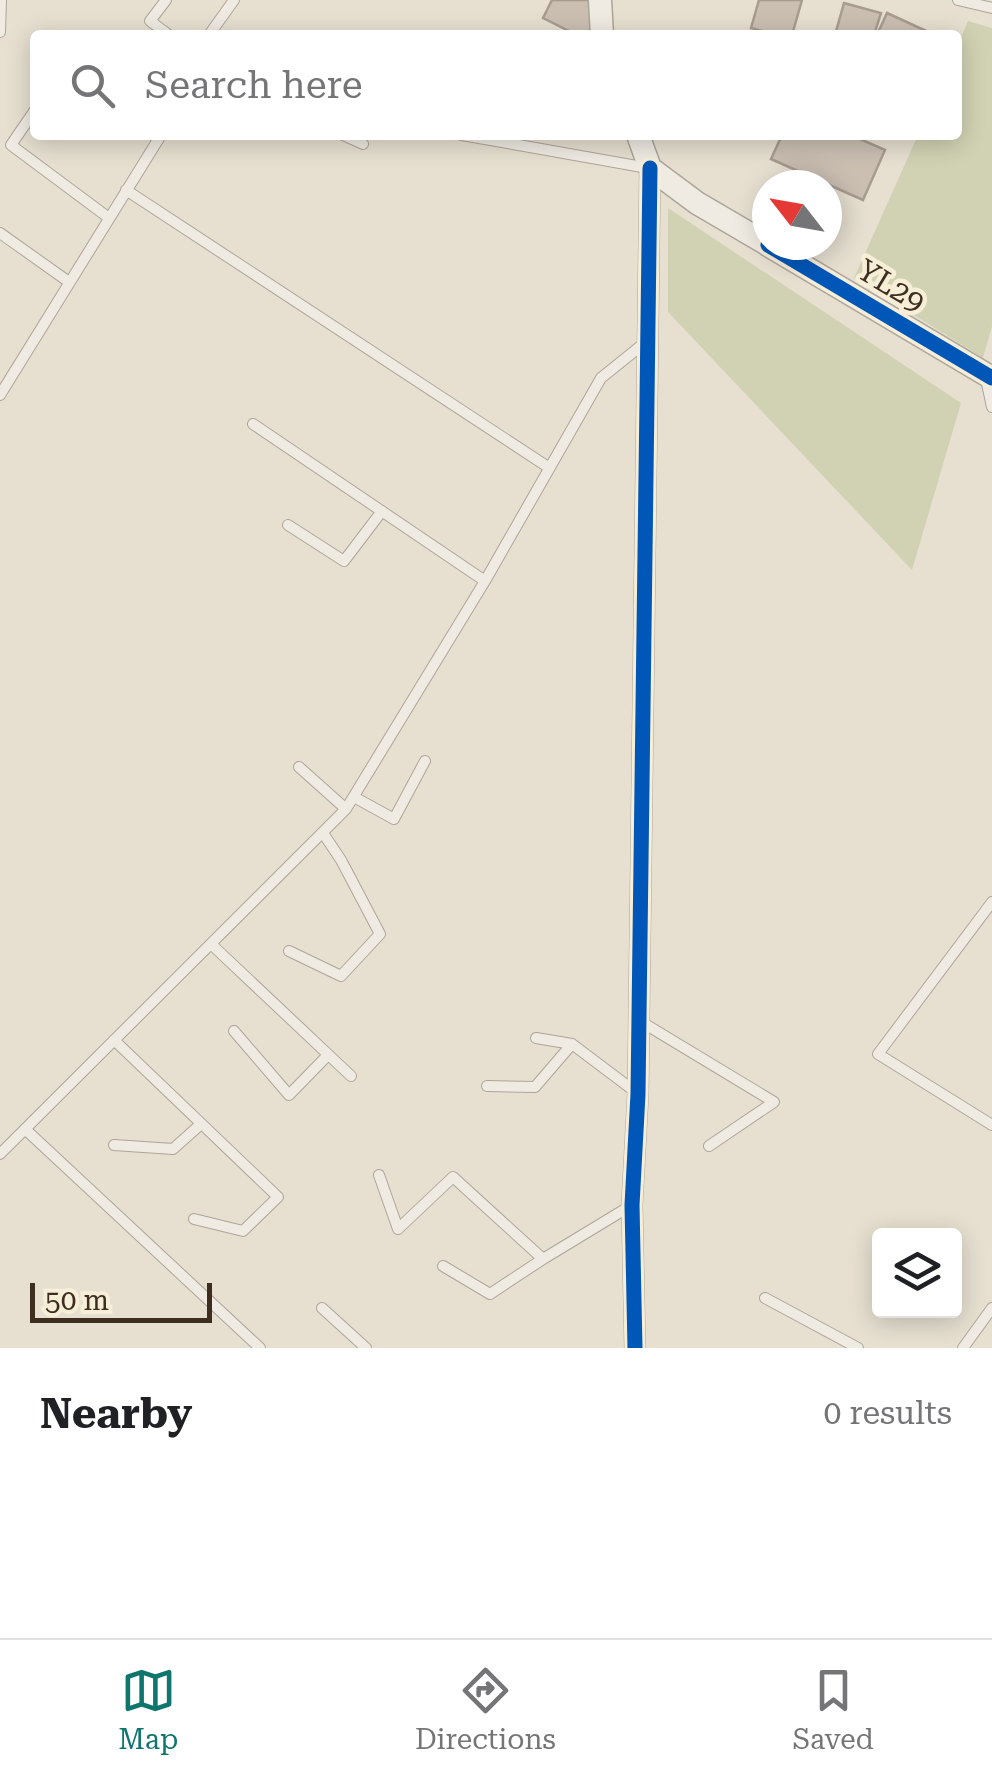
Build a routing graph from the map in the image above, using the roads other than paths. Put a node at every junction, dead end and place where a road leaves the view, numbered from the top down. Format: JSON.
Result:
{"nodes":[{"id":1,"x":0,"y":0,"type":"edge"},
{"id":2,"x":166,"y":0,"type":"edge"},
{"id":3,"x":234,"y":0,"type":"edge"},
{"id":4,"x":600,"y":0,"type":"edge"},
{"id":5,"x":958,"y":0,"type":"edge"},
{"id":6,"x":992,"y":8,"type":"edge"},
{"id":7,"x":162,"y":30,"type":"edge"},
{"id":8,"x":213,"y":30,"type":"edge"},
{"id":9,"x":602,"y":30,"type":"edge"},
{"id":10,"x":0,"y":32,"type":"edge"},
{"id":11,"x":30,"y":117,"type":"edge"},
{"id":12,"x":158,"y":140,"type":"edge"},
{"id":13,"x":354,"y":140,"type":"edge"},
{"id":14,"x":490,"y":140,"type":"edge"},
{"id":15,"x":640,"y":140,"type":"edge"},
{"id":16,"x":363,"y":144,"type":"dead end"},
{"id":17,"x":650,"y":168,"type":"junction"},
{"id":18,"x":126,"y":190,"type":"junction"},
{"id":19,"x":109,"y":218,"type":"junction"},
{"id":20,"x":0,"y":233,"type":"edge"},
{"id":21,"x":752,"y":235,"type":"edge"},
{"id":22,"x":794,"y":260,"type":"edge"},
{"id":23,"x":69,"y":282,"type":"junction"},
{"id":24,"x":649,"y":340,"type":"junction"},
{"id":25,"x":990,"y":374,"type":"edge"},
{"id":26,"x":0,"y":395,"type":"edge"},
{"id":27,"x":992,"y":407,"type":"edge"},
{"id":28,"x":253,"y":424,"type":"dead end"},
{"id":29,"x":548,"y":467,"type":"junction"},
{"id":30,"x":382,"y":511,"type":"junction"},
{"id":31,"x":288,"y":526,"type":"dead end"},
{"id":32,"x":485,"y":581,"type":"junction"},
{"id":33,"x":425,"y":760,"type":"dead end"},
{"id":34,"x":299,"y":767,"type":"dead end"},
{"id":35,"x":354,"y":797,"type":"junction"},
{"id":36,"x":346,"y":809,"type":"junction"},
{"id":37,"x":322,"y":833,"type":"junction"},
{"id":38,"x":992,"y":902,"type":"edge"},
{"id":39,"x":211,"y":944,"type":"junction"},
{"id":40,"x":289,"y":951,"type":"dead end"},
{"id":41,"x":639,"y":1020,"type":"junction"},
{"id":42,"x":234,"y":1031,"type":"dead end"},
{"id":43,"x":536,"y":1038,"type":"dead end"},
{"id":44,"x":114,"y":1040,"type":"junction"},
{"id":45,"x":572,"y":1044,"type":"junction"},
{"id":46,"x":328,"y":1055,"type":"junction"},
{"id":47,"x":351,"y":1076,"type":"dead end"},
{"id":48,"x":487,"y":1086,"type":"dead end"},
{"id":49,"x":638,"y":1094,"type":"junction"},
{"id":50,"x":201,"y":1124,"type":"junction"},
{"id":51,"x":992,"y":1125,"type":"edge"},
{"id":52,"x":25,"y":1130,"type":"junction"},
{"id":53,"x":114,"y":1146,"type":"dead end"},
{"id":54,"x":709,"y":1146,"type":"dead end"},
{"id":55,"x":0,"y":1154,"type":"edge"},
{"id":56,"x":379,"y":1175,"type":"dead end"},
{"id":57,"x":632,"y":1205,"type":"junction"},
{"id":58,"x":194,"y":1219,"type":"dead end"},
{"id":59,"x":543,"y":1259,"type":"junction"},
{"id":60,"x":443,"y":1266,"type":"dead end"},
{"id":61,"x":766,"y":1298,"type":"dead end"},
{"id":62,"x":322,"y":1308,"type":"dead end"},
{"id":63,"x":992,"y":1308,"type":"edge"},
{"id":64,"x":260,"y":1348,"type":"edge"},
{"id":65,"x":366,"y":1348,"type":"edge"},
{"id":66,"x":635,"y":1348,"type":"edge"},
{"id":67,"x":858,"y":1348,"type":"edge"},
{"id":68,"x":963,"y":1348,"type":"edge"}],
"edges":[{"from":1,"to":10,"type":"lane"},
{"from":2,"to":7,"type":"lane"},
{"from":3,"to":8,"type":"lane"},
{"from":4,"to":9,"type":"street"},
{"from":5,"to":6,"type":"lane"},
{"from":11,"to":19,"type":"lane"},
{"from":12,"to":18,"type":"lane"},
{"from":13,"to":16,"type":"lane"},
{"from":14,"to":17,"type":"lane"},
{"from":15,"to":17,"type":"street"},
{"from":17,"to":21,"type":"street","name":"YL29"},
{"from":17,"to":24,"type":"street"},
{"from":18,"to":19,"type":"lane"},
{"from":18,"to":29,"type":"lane"},
{"from":19,"to":23,"type":"lane"},
{"from":20,"to":23,"type":"lane"},
{"from":22,"to":25,"type":"street","name":"YL29"},
{"from":23,"to":26,"type":"lane"},
{"from":24,"to":29,"type":"lane"},
{"from":24,"to":41,"type":"street"},
{"from":25,"to":27,"type":"lane"},
{"from":28,"to":30,"type":"lane"},
{"from":29,"to":32,"type":"lane"},
{"from":30,"to":31,"type":"lane"},
{"from":30,"to":32,"type":"lane"},
{"from":32,"to":35,"type":"lane"},
{"from":33,"to":35,"type":"lane"},
{"from":34,"to":36,"type":"lane"},
{"from":35,"to":36,"type":"lane"},
{"from":36,"to":37,"type":"lane"},
{"from":37,"to":39,"type":"lane"},
{"from":37,"to":40,"type":"lane"},
{"from":38,"to":51,"type":"lane"},
{"from":39,"to":44,"type":"lane"},
{"from":39,"to":46,"type":"lane"},
{"from":41,"to":49,"type":"street"},
{"from":41,"to":54,"type":"lane"},
{"from":42,"to":46,"type":"lane"},
{"from":43,"to":45,"type":"lane"},
{"from":44,"to":50,"type":"lane"},
{"from":44,"to":52,"type":"lane"},
{"from":45,"to":48,"type":"lane"},
{"from":45,"to":49,"type":"lane"},
{"from":46,"to":47,"type":"lane"},
{"from":49,"to":57,"type":"street"},
{"from":50,"to":53,"type":"lane"},
{"from":50,"to":58,"type":"lane"},
{"from":52,"to":55,"type":"lane"},
{"from":52,"to":64,"type":"lane"},
{"from":56,"to":59,"type":"lane"},
{"from":57,"to":59,"type":"lane"},
{"from":57,"to":66,"type":"street"},
{"from":59,"to":60,"type":"lane"},
{"from":61,"to":67,"type":"lane"},
{"from":62,"to":65,"type":"lane"},
{"from":63,"to":68,"type":"lane"}]}
